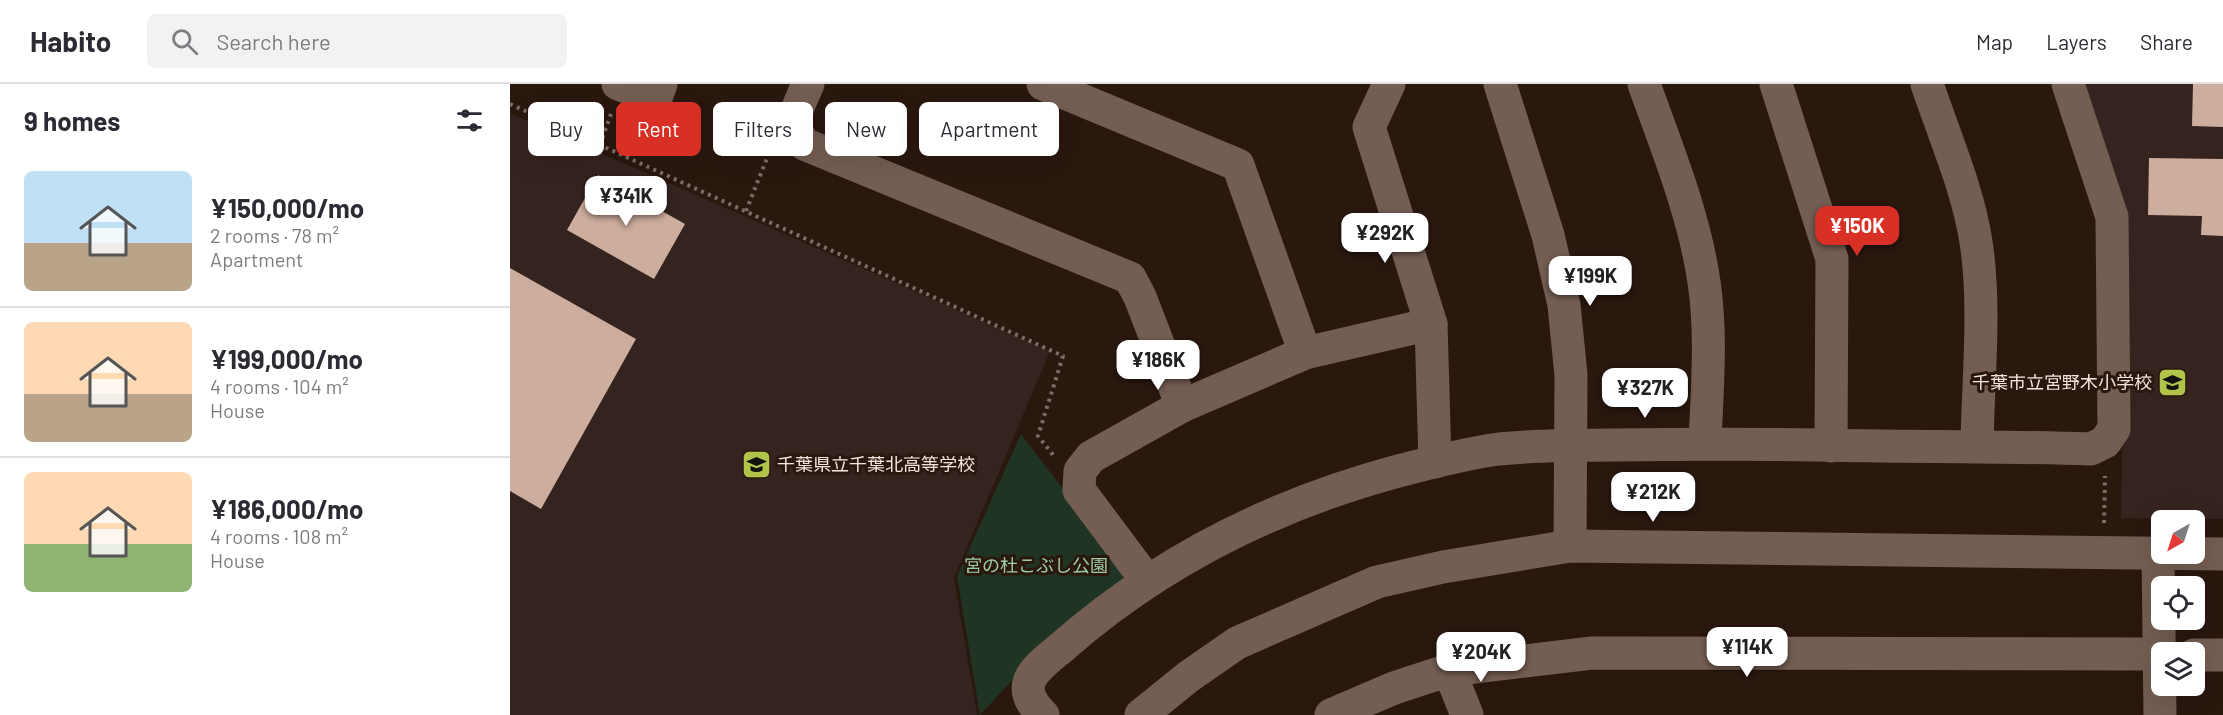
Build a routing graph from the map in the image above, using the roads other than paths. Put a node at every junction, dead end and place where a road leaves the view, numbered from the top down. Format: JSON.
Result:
{"nodes":[{"id":1,"x":618,"y":84,"type":"edge"},
{"id":2,"x":661,"y":84,"type":"edge"},
{"id":3,"x":808,"y":84,"type":"edge"},
{"id":4,"x":1043,"y":84,"type":"edge"},
{"id":5,"x":1389,"y":84,"type":"edge"},
{"id":6,"x":1500,"y":84,"type":"edge"},
{"id":7,"x":1644,"y":84,"type":"edge"},
{"id":8,"x":1776,"y":84,"type":"edge"},
{"id":9,"x":1927,"y":84,"type":"edge"},
{"id":10,"x":2068,"y":84,"type":"edge"},
{"id":11,"x":1431,"y":324,"type":"junction"},
{"id":12,"x":1305,"y":352,"type":"junction"},
{"id":13,"x":1182,"y":406,"type":"junction"},
{"id":14,"x":1705,"y":443,"type":"junction"},
{"id":15,"x":1569,"y":445,"type":"junction"},
{"id":16,"x":1977,"y":445,"type":"junction"},
{"id":17,"x":1831,"y":446,"type":"junction"},
{"id":18,"x":1435,"y":462,"type":"junction"},
{"id":19,"x":1570,"y":546,"type":"junction"},
{"id":20,"x":2151,"y":554,"type":"edge"},
{"id":21,"x":2205,"y":554,"type":"edge"},
{"id":22,"x":2223,"y":554,"type":"edge"},
{"id":23,"x":2158,"y":564,"type":"edge"},
{"id":24,"x":1147,"y":581,"type":"junction"},
{"id":25,"x":2161,"y":642,"type":"edge"},
{"id":26,"x":2151,"y":654,"type":"edge"},
{"id":27,"x":2205,"y":655,"type":"edge"},
{"id":28,"x":2223,"y":655,"type":"edge"},
{"id":29,"x":1449,"y":670,"type":"junction"},
{"id":30,"x":2160,"y":696,"type":"edge"},
{"id":31,"x":1043,"y":715,"type":"edge"},
{"id":32,"x":1141,"y":715,"type":"edge"},
{"id":33,"x":1331,"y":715,"type":"edge"},
{"id":34,"x":1467,"y":715,"type":"edge"},
{"id":35,"x":2160,"y":715,"type":"edge"}],
"edges":[{"from":1,"to":2,"type":"street"},
{"from":3,"to":13,"type":"street"},
{"from":4,"to":12,"type":"street"},
{"from":5,"to":11,"type":"street"},
{"from":6,"to":15,"type":"street"},
{"from":7,"to":14,"type":"street"},
{"from":8,"to":17,"type":"street"},
{"from":9,"to":16,"type":"street"},
{"from":10,"to":16,"type":"street"},
{"from":11,"to":12,"type":"street"},
{"from":11,"to":18,"type":"street"},
{"from":12,"to":13,"type":"street"},
{"from":13,"to":24,"type":"street"},
{"from":14,"to":15,"type":"street"},
{"from":14,"to":17,"type":"street"},
{"from":15,"to":18,"type":"street"},
{"from":15,"to":19,"type":"street"},
{"from":16,"to":17,"type":"street"},
{"from":18,"to":24,"type":"street"},
{"from":19,"to":20,"type":"street"},
{"from":19,"to":32,"type":"street"},
{"from":21,"to":22,"type":"street"},
{"from":23,"to":25,"type":"street"},
{"from":24,"to":31,"type":"street"},
{"from":26,"to":29,"type":"street"},
{"from":27,"to":28,"type":"street"},
{"from":29,"to":33,"type":"street"},
{"from":29,"to":34,"type":"street"},
{"from":30,"to":35,"type":"street"}]}
